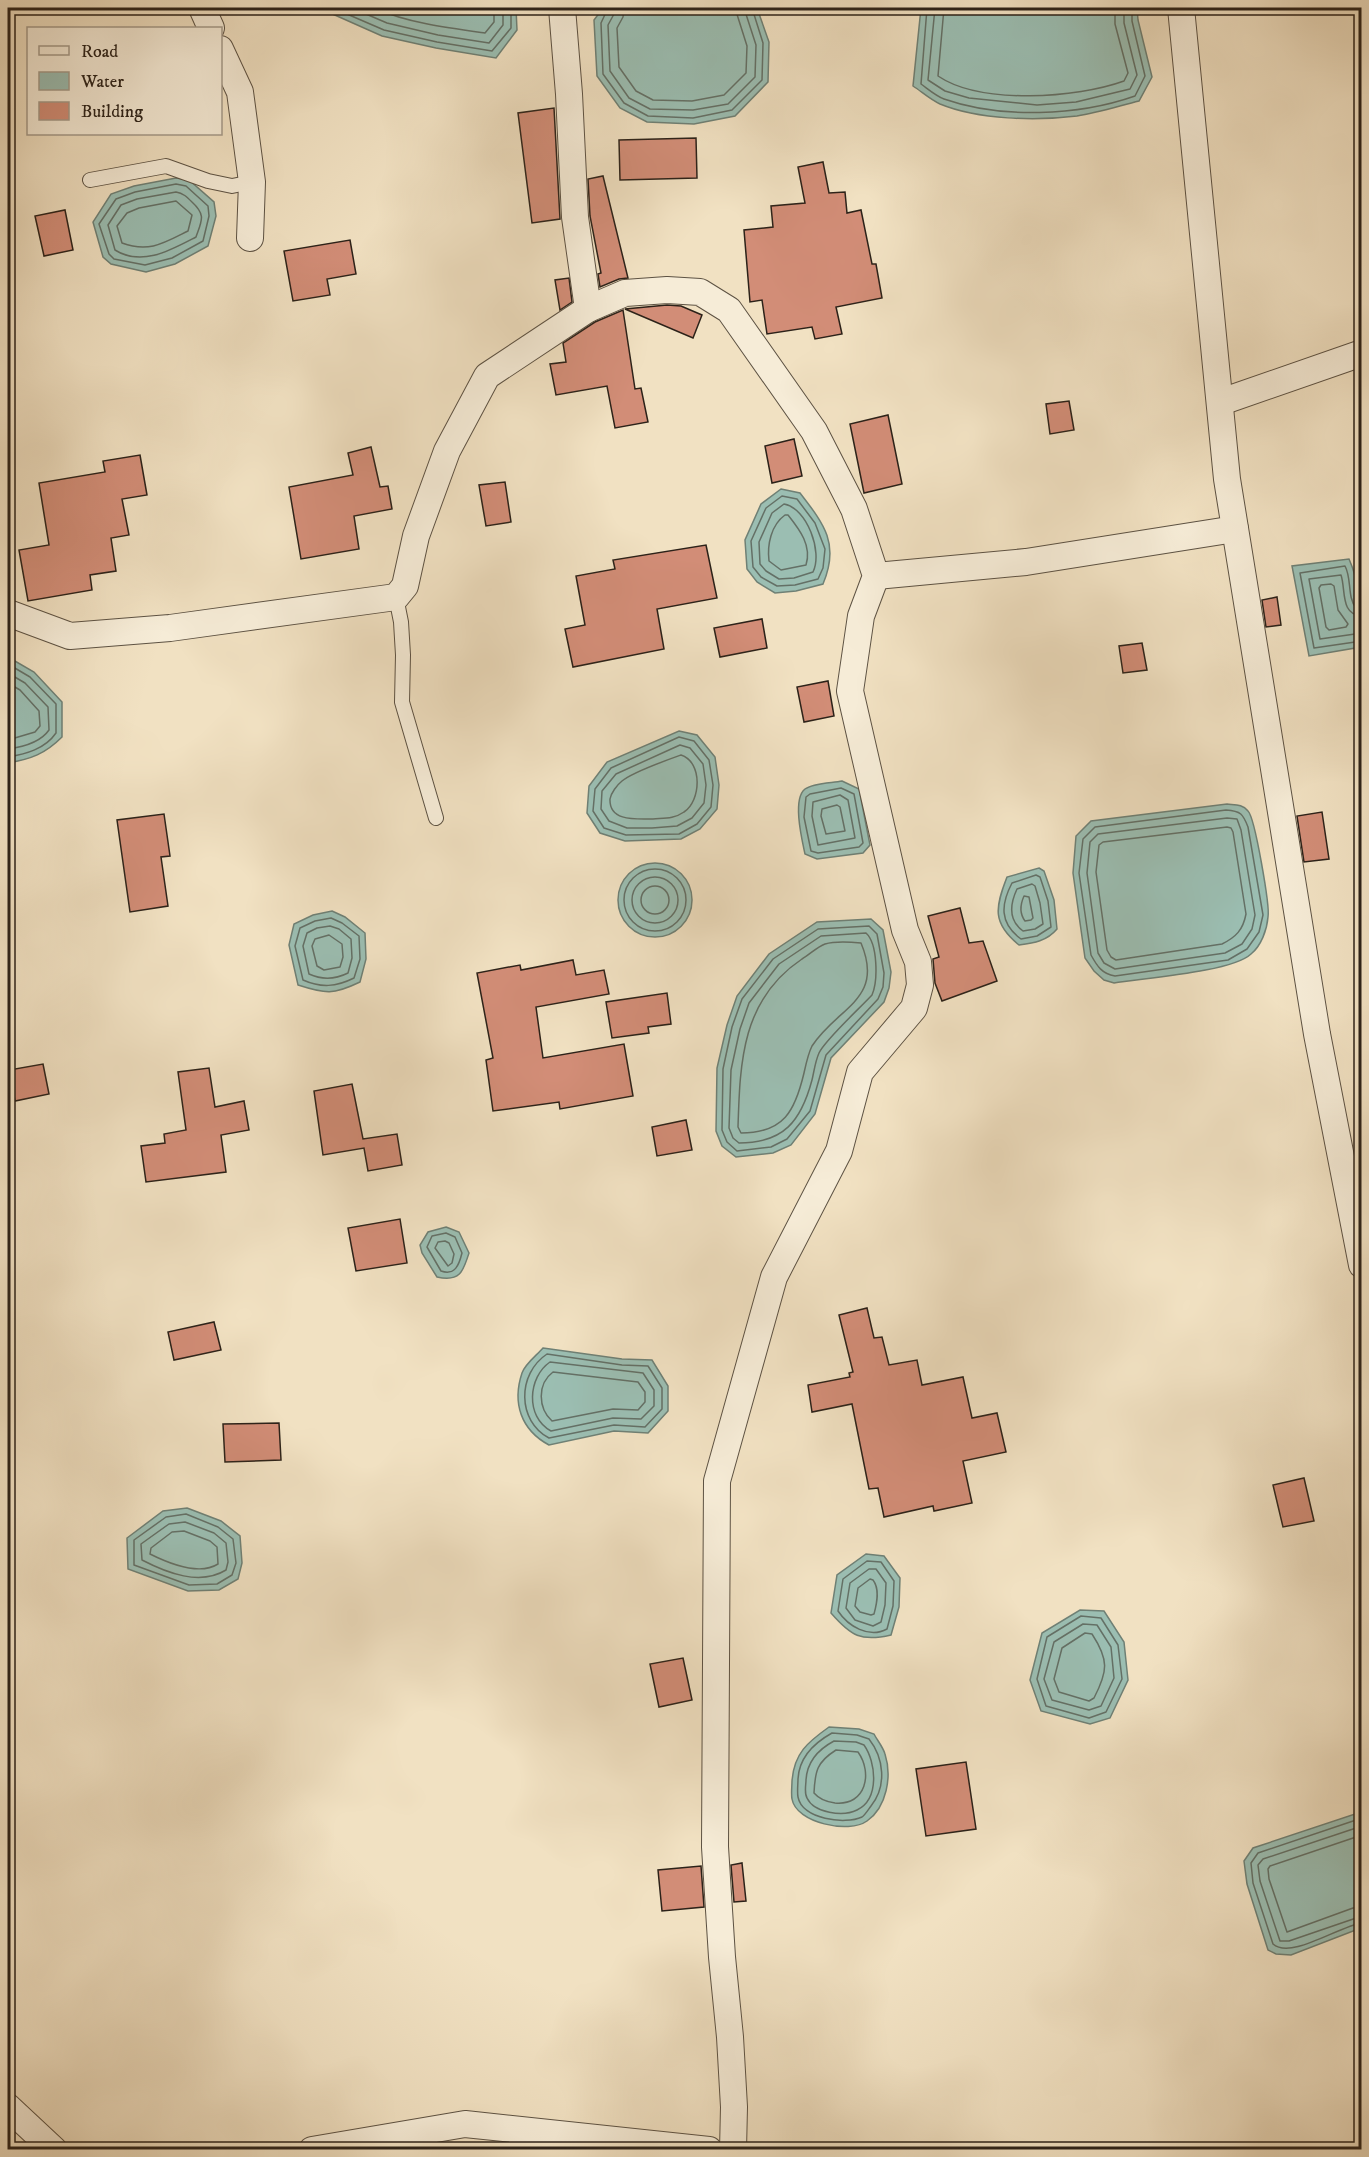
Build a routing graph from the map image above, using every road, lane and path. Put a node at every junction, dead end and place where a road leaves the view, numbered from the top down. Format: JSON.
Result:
{"nodes":[{"id":1,"x":202,"y":8,"type":"edge"},
{"id":2,"x":562,"y":8,"type":"edge"},
{"id":3,"x":1181,"y":8,"type":"edge"},
{"id":4,"x":211,"y":27,"type":"edge"},
{"id":5,"x":222,"y":54,"type":"edge"},
{"id":6,"x":90,"y":180,"type":"dead end"},
{"id":7,"x":252,"y":182,"type":"junction"},
{"id":8,"x":250,"y":238,"type":"dead end"},
{"id":9,"x":588,"y":309,"type":"junction"},
{"id":10,"x":1362,"y":354,"type":"edge"},
{"id":11,"x":1221,"y":402,"type":"junction"},
{"id":12,"x":1235,"y":529,"type":"junction"},
{"id":13,"x":876,"y":576,"type":"junction"},
{"id":14,"x":396,"y":597,"type":"junction"},
{"id":15,"x":8,"y":613,"type":"edge"},
{"id":16,"x":436,"y":818,"type":"dead end"},
{"id":17,"x":1362,"y":1265,"type":"edge"},
{"id":18,"x":8,"y":2108,"type":"edge"},
{"id":19,"x":54,"y":2150,"type":"edge"},
{"id":20,"x":312,"y":2150,"type":"edge"},
{"id":21,"x":709,"y":2150,"type":"edge"},
{"id":22,"x":733,"y":2150,"type":"edge"}],
"edges":[{"from":1,"to":4,"type":"street"},
{"from":2,"to":9,"type":"street"},
{"from":3,"to":11,"type":"street"},
{"from":5,"to":7,"type":"street"},
{"from":6,"to":7,"type":"lane"},
{"from":7,"to":8,"type":"street"},
{"from":9,"to":13,"type":"street"},
{"from":9,"to":14,"type":"street"},
{"from":10,"to":11,"type":"street"},
{"from":11,"to":12,"type":"street"},
{"from":12,"to":13,"type":"street"},
{"from":12,"to":17,"type":"street"},
{"from":13,"to":22,"type":"street"},
{"from":14,"to":15,"type":"street"},
{"from":14,"to":16,"type":"lane"},
{"from":18,"to":19,"type":"street"},
{"from":20,"to":21,"type":"street"}]}
